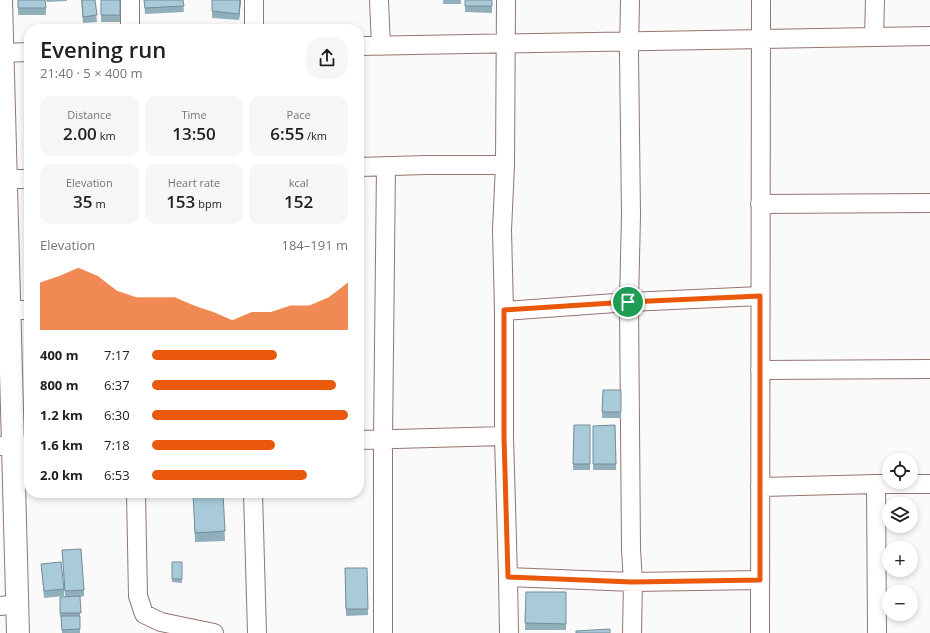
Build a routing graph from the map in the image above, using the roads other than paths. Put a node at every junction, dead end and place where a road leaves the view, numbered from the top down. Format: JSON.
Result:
{"nodes":[{"id":1,"x":1,"y":0,"type":"edge"},
{"id":2,"x":130,"y":0,"type":"edge"},
{"id":3,"x":254,"y":0,"type":"edge"},
{"id":4,"x":379,"y":0,"type":"edge"},
{"id":5,"x":506,"y":0,"type":"edge"},
{"id":6,"x":630,"y":0,"type":"edge"},
{"id":7,"x":761,"y":0,"type":"edge"},
{"id":8,"x":875,"y":0,"type":"edge"},
{"id":9,"x":130,"y":24,"type":"edge"},
{"id":10,"x":254,"y":24,"type":"edge"},
{"id":11,"x":930,"y":36,"type":"edge"},
{"id":12,"x":874,"y":37,"type":"junction"},
{"id":13,"x":760,"y":39,"type":"junction"},
{"id":14,"x":629,"y":41,"type":"junction"},
{"id":15,"x":506,"y":44,"type":"junction"},
{"id":16,"x":364,"y":46,"type":"edge"},
{"id":17,"x":380,"y":46,"type":"junction"},
{"id":18,"x":2,"y":52,"type":"junction"},
{"id":19,"x":24,"y":52,"type":"edge"},
{"id":20,"x":2,"y":82,"type":"edge"},
{"id":21,"x":504,"y":165,"type":"junction"},
{"id":22,"x":386,"y":166,"type":"junction"},
{"id":23,"x":364,"y":167,"type":"edge"},
{"id":24,"x":24,"y":179,"type":"edge"},
{"id":25,"x":3,"y":180,"type":"edge"},
{"id":26,"x":760,"y":204,"type":"junction"},
{"id":27,"x":930,"y":204,"type":"edge"},
{"id":28,"x":4,"y":267,"type":"edge"},
{"id":29,"x":760,"y":296,"type":"junction"},
{"id":30,"x":628,"y":302,"type":"junction"},
{"id":31,"x":19,"y":310,"type":"edge"},
{"id":32,"x":504,"y":310,"type":"junction"},
{"id":33,"x":5,"y":353,"type":"edge"},
{"id":34,"x":930,"y":369,"type":"edge"},
{"id":35,"x":760,"y":370,"type":"junction"},
{"id":36,"x":504,"y":436,"type":"junction"},
{"id":37,"x":364,"y":440,"type":"edge"},
{"id":38,"x":383,"y":440,"type":"junction"},
{"id":39,"x":14,"y":446,"type":"edge"},
{"id":40,"x":876,"y":484,"type":"junction"},
{"id":41,"x":930,"y":484,"type":"edge"},
{"id":42,"x":760,"y":487,"type":"junction"},
{"id":43,"x":136,"y":498,"type":"edge"},
{"id":44,"x":253,"y":498,"type":"edge"},
{"id":45,"x":508,"y":577,"type":"junction"},
{"id":46,"x":760,"y":580,"type":"junction"},
{"id":47,"x":632,"y":582,"type":"junction"},
{"id":48,"x":9,"y":605,"type":"edge"},
{"id":49,"x":18,"y":633,"type":"edge"},
{"id":50,"x":214,"y":633,"type":"edge"},
{"id":51,"x":257,"y":633,"type":"edge"},
{"id":52,"x":383,"y":633,"type":"edge"},
{"id":53,"x":509,"y":633,"type":"edge"},
{"id":54,"x":632,"y":633,"type":"edge"},
{"id":55,"x":760,"y":633,"type":"edge"},
{"id":56,"x":877,"y":633,"type":"edge"}],
"edges":[{"from":1,"to":18,"type":"street"},
{"from":2,"to":9,"type":"street"},
{"from":3,"to":10,"type":"street"},
{"from":4,"to":17,"type":"street"},
{"from":5,"to":15,"type":"street"},
{"from":6,"to":14,"type":"street"},
{"from":7,"to":13,"type":"street"},
{"from":8,"to":12,"type":"street"},
{"from":11,"to":12,"type":"street"},
{"from":12,"to":13,"type":"street"},
{"from":13,"to":14,"type":"street"},
{"from":13,"to":26,"type":"street"},
{"from":14,"to":15,"type":"street"},
{"from":14,"to":30,"type":"street"},
{"from":15,"to":17,"type":"street"},
{"from":15,"to":21,"type":"street"},
{"from":16,"to":17,"type":"street"},
{"from":18,"to":19,"type":"street"},
{"from":18,"to":20,"type":"street"},
{"from":20,"to":25,"type":"street"},
{"from":21,"to":22,"type":"street"},
{"from":21,"to":32,"type":"street"},
{"from":22,"to":23,"type":"street"},
{"from":22,"to":38,"type":"street"},
{"from":24,"to":25,"type":"street"},
{"from":25,"to":28,"type":"street"},
{"from":26,"to":27,"type":"street"},
{"from":26,"to":29,"type":"street"},
{"from":28,"to":31,"type":"street"},
{"from":29,"to":30,"type":"street"},
{"from":29,"to":35,"type":"street"},
{"from":30,"to":32,"type":"street"},
{"from":30,"to":47,"type":"street"},
{"from":31,"to":33,"type":"street"},
{"from":32,"to":36,"type":"street"},
{"from":33,"to":39,"type":"street"},
{"from":34,"to":35,"type":"street"},
{"from":35,"to":42,"type":"street"},
{"from":36,"to":38,"type":"street"},
{"from":36,"to":45,"type":"street"},
{"from":37,"to":38,"type":"street"},
{"from":38,"to":52,"type":"street"},
{"from":39,"to":48,"type":"street"},
{"from":40,"to":41,"type":"street"},
{"from":40,"to":42,"type":"street"},
{"from":40,"to":56,"type":"street"},
{"from":42,"to":46,"type":"street"},
{"from":43,"to":50,"type":"street"},
{"from":44,"to":51,"type":"street"},
{"from":45,"to":47,"type":"street"},
{"from":45,"to":53,"type":"street"},
{"from":46,"to":47,"type":"street"},
{"from":46,"to":55,"type":"street"},
{"from":47,"to":54,"type":"street"},
{"from":48,"to":49,"type":"street"}]}
